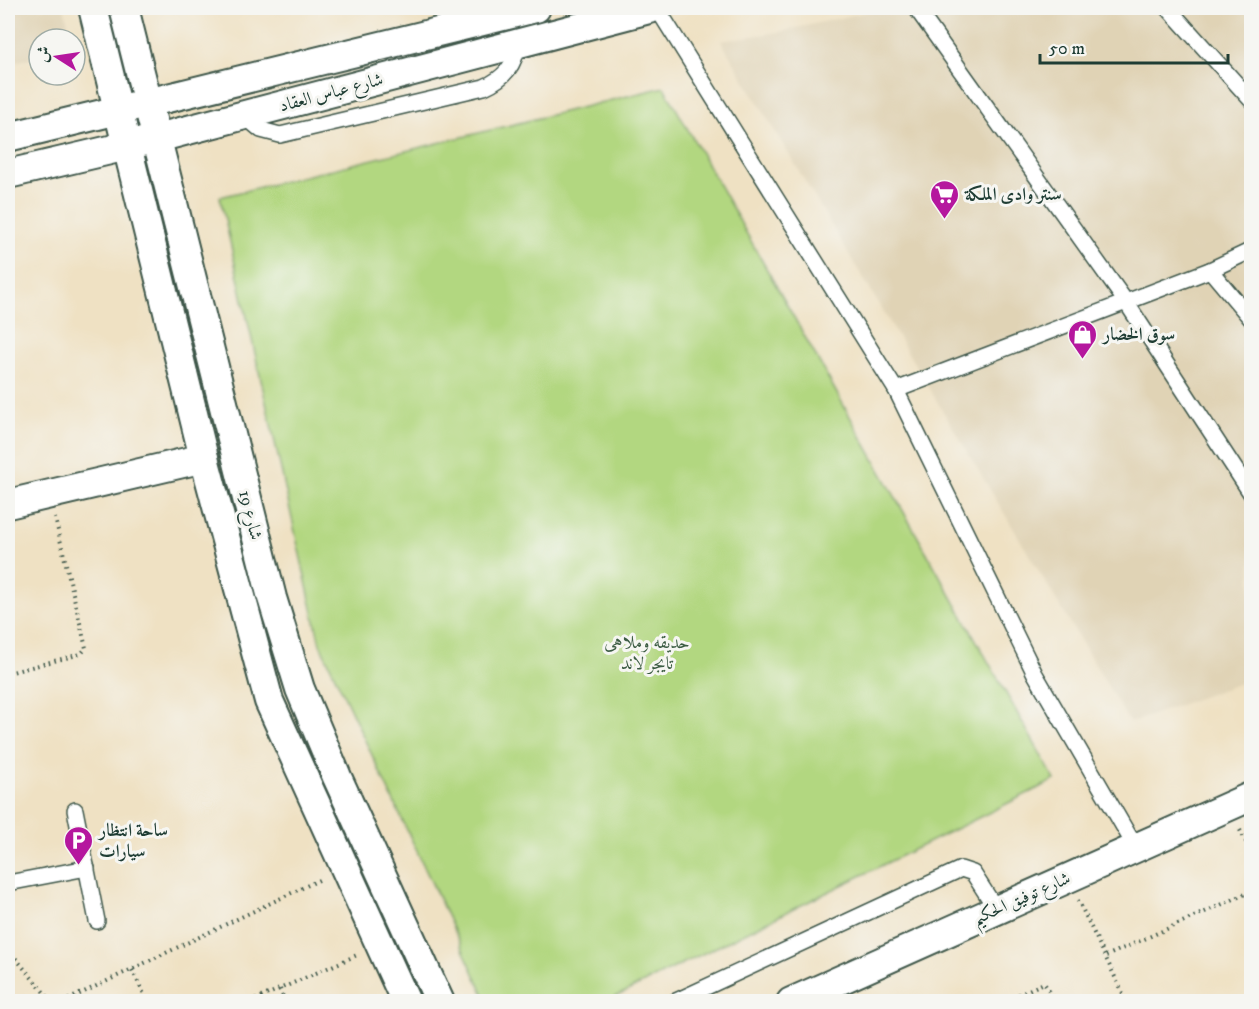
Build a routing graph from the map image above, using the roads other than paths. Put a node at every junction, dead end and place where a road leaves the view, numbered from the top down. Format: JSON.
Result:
{"nodes":[{"id":1,"x":93,"y":8,"type":"edge"},
{"id":2,"x":124,"y":8,"type":"edge"},
{"id":3,"x":536,"y":8,"type":"edge"},
{"id":4,"x":655,"y":8,"type":"edge"},
{"id":5,"x":916,"y":8,"type":"edge"},
{"id":6,"x":1168,"y":8,"type":"edge"},
{"id":7,"x":1251,"y":101,"type":"edge"},
{"id":8,"x":149,"y":103,"type":"junction"},
{"id":9,"x":118,"y":109,"type":"junction"},
{"id":10,"x":8,"y":137,"type":"edge"},
{"id":11,"x":156,"y":138,"type":"junction"},
{"id":12,"x":127,"y":146,"type":"junction"},
{"id":13,"x":8,"y":174,"type":"edge"},
{"id":14,"x":1251,"y":250,"type":"edge"},
{"id":15,"x":1210,"y":270,"type":"junction"},
{"id":16,"x":1126,"y":302,"type":"junction"},
{"id":17,"x":1251,"y":320,"type":"edge"},
{"id":18,"x":896,"y":390,"type":"junction"},
{"id":19,"x":204,"y":458,"type":"junction"},
{"id":20,"x":1251,"y":495,"type":"edge"},
{"id":21,"x":8,"y":504,"type":"edge"},
{"id":22,"x":1251,"y":796,"type":"edge"},
{"id":23,"x":75,"y":810,"type":"dead end"},
{"id":24,"x":1136,"y":848,"type":"junction"},
{"id":25,"x":87,"y":868,"type":"junction"},
{"id":26,"x":8,"y":883,"type":"edge"},
{"id":27,"x":996,"y":909,"type":"junction"},
{"id":28,"x":97,"y":921,"type":"dead end"},
{"id":29,"x":406,"y":1002,"type":"edge"},
{"id":30,"x":440,"y":1002,"type":"edge"},
{"id":31,"x":674,"y":1002,"type":"edge"},
{"id":32,"x":791,"y":1002,"type":"edge"}],
"edges":[{"from":1,"to":9,"type":"street","name":"شارع 19"},
{"from":2,"to":8,"type":"street","name":"شارع 19"},
{"from":3,"to":8,"type":"street","name":"شارع عباس العقاد"},
{"from":4,"to":11,"type":"street","name":"شارع عباس العقاد"},
{"from":4,"to":18,"type":"lane"},
{"from":5,"to":16,"type":"lane"},
{"from":6,"to":7,"type":"lane"},
{"from":8,"to":9,"type":"street","name":"شارع عباس العقاد"},
{"from":8,"to":11,"type":"street","name":"شارع 19"},
{"from":9,"to":10,"type":"street","name":"شارع عباس العقاد"},
{"from":9,"to":12,"type":"street","name":"شارع 19"},
{"from":11,"to":12,"type":"street","name":"شارع عباس العقاد"},
{"from":11,"to":30,"type":"street","name":"شارع 19"},
{"from":12,"to":13,"type":"street","name":"شارع عباس العقاد"},
{"from":12,"to":19,"type":"street","name":"شارع 19"},
{"from":14,"to":15,"type":"lane"},
{"from":15,"to":16,"type":"lane"},
{"from":15,"to":17,"type":"lane"},
{"from":16,"to":18,"type":"lane"},
{"from":16,"to":20,"type":"lane"},
{"from":18,"to":24,"type":"lane"},
{"from":19,"to":21,"type":"street"},
{"from":19,"to":29,"type":"street","name":"شارع 19"},
{"from":22,"to":24,"type":"street","name":"شارع توفيق الحكيم"},
{"from":23,"to":25,"type":"lane"},
{"from":24,"to":27,"type":"street","name":"شارع توفيق الحكيم"},
{"from":25,"to":26,"type":"lane"},
{"from":25,"to":28,"type":"lane"},
{"from":27,"to":31,"type":"lane"},
{"from":27,"to":32,"type":"street","name":"شارع توفيق الحكيم"}]}
